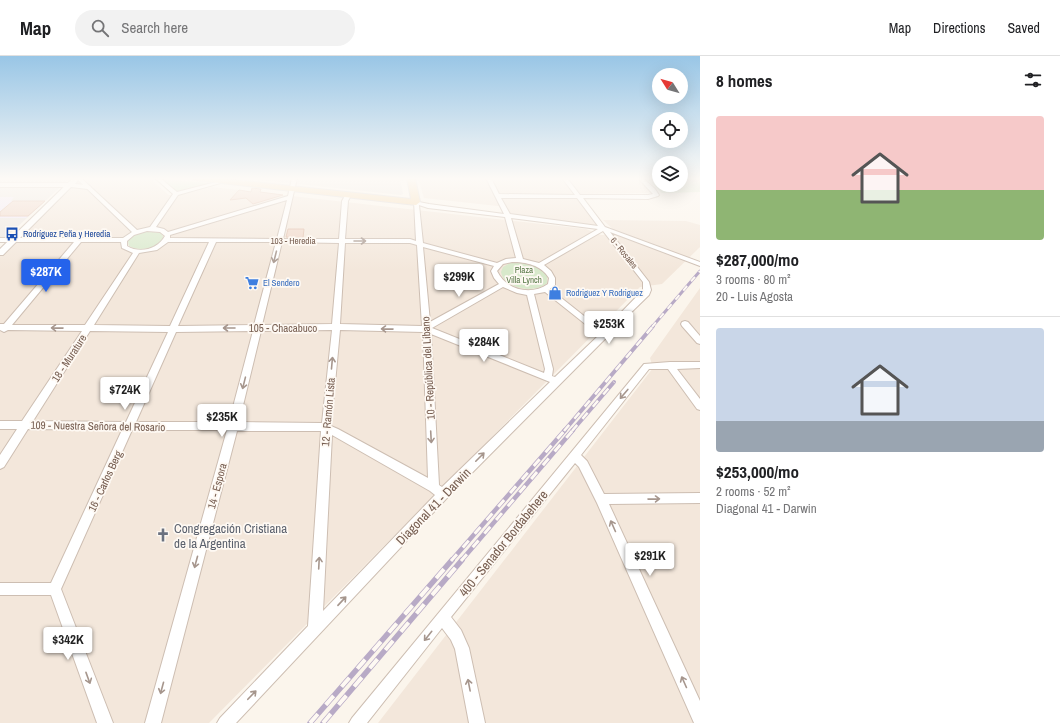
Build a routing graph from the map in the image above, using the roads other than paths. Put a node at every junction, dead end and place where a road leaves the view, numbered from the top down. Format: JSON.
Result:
{"nodes":[{"id":1,"x":44,"y":209,"type":"edge"},
{"id":2,"x":112,"y":209,"type":"edge"},
{"id":3,"x":166,"y":209,"type":"edge"},
{"id":4,"x":246,"y":209,"type":"edge"},
{"id":5,"x":288,"y":209,"type":"edge"},
{"id":6,"x":344,"y":209,"type":"edge"},
{"id":7,"x":417,"y":209,"type":"edge"},
{"id":8,"x":455,"y":209,"type":"edge"},
{"id":9,"x":504,"y":209,"type":"edge"},
{"id":10,"x":589,"y":209,"type":"edge"},
{"id":11,"x":507,"y":215,"type":"junction"},
{"id":12,"x":604,"y":228,"type":"junction"},
{"id":13,"x":152,"y":229,"type":"junction"},
{"id":14,"x":136,"y":232,"type":"junction"},
{"id":15,"x":167,"y":237,"type":"junction"},
{"id":16,"x":0,"y":240,"type":"edge"},
{"id":17,"x":13,"y":240,"type":"junction"},
{"id":18,"x":124,"y":240,"type":"junction"},
{"id":19,"x":78,"y":241,"type":"junction"},
{"id":20,"x":213,"y":241,"type":"junction"},
{"id":21,"x":279,"y":241,"type":"junction"},
{"id":22,"x":342,"y":241,"type":"junction"},
{"id":23,"x":420,"y":243,"type":"junction"},
{"id":24,"x":137,"y":252,"type":"junction"},
{"id":25,"x":0,"y":253,"type":"edge"},
{"id":26,"x":520,"y":260,"type":"junction"},
{"id":27,"x":700,"y":264,"type":"edge"},
{"id":28,"x":497,"y":265,"type":"junction"},
{"id":29,"x":540,"y":265,"type":"junction"},
{"id":30,"x":504,"y":284,"type":"junction"},
{"id":31,"x":546,"y":289,"type":"junction"},
{"id":32,"x":530,"y":292,"type":"junction"},
{"id":33,"x":646,"y":293,"type":"joint"},
{"id":34,"x":685,"y":324,"type":"dead end"},
{"id":35,"x":336,"y":327,"type":"junction"},
{"id":36,"x":88,"y":328,"type":"junction"},
{"id":37,"x":258,"y":328,"type":"junction"},
{"id":38,"x":2,"y":329,"type":"edge"},
{"id":39,"x":173,"y":329,"type":"junction"},
{"id":40,"x":426,"y":329,"type":"junction"},
{"id":41,"x":605,"y":336,"type":"junction"},
{"id":42,"x":700,"y":341,"type":"edge"},
{"id":43,"x":700,"y":365,"type":"edge"},
{"id":44,"x":670,"y":366,"type":"junction"},
{"id":45,"x":552,"y":379,"type":"junction"},
{"id":46,"x":700,"y":406,"type":"edge"},
{"id":47,"x":0,"y":425,"type":"edge"},
{"id":48,"x":25,"y":425,"type":"junction"},
{"id":49,"x":129,"y":427,"type":"junction"},
{"id":50,"x":232,"y":427,"type":"junction"},
{"id":51,"x":326,"y":429,"type":"junction"},
{"id":52,"x":574,"y":455,"type":"junction"},
{"id":53,"x":0,"y":464,"type":"edge"},
{"id":54,"x":438,"y":491,"type":"junction"},
{"id":55,"x":700,"y":498,"type":"edge"},
{"id":56,"x":601,"y":499,"type":"junction"},
{"id":57,"x":0,"y":589,"type":"edge"},
{"id":58,"x":55,"y":589,"type":"junction"},
{"id":59,"x":443,"y":618,"type":"junction"},
{"id":60,"x":315,"y":629,"type":"junction"},
{"id":61,"x":700,"y":718,"type":"edge"},
{"id":62,"x":104,"y":723,"type":"edge"},
{"id":63,"x":153,"y":723,"type":"edge"},
{"id":64,"x":225,"y":723,"type":"edge"},
{"id":65,"x":357,"y":723,"type":"edge"},
{"id":66,"x":477,"y":723,"type":"edge"}],
"edges":[{"from":1,"to":17,"type":"street"},
{"from":2,"to":14,"type":"street"},
{"from":3,"to":13,"type":"street"},
{"from":4,"to":15,"type":"street"},
{"from":5,"to":21,"type":"street","name":"14 - Espora"},
{"from":6,"to":22,"type":"street","name":"12 - Ramón Lista"},
{"from":7,"to":23,"type":"street","name":"10 - República del Líbano"},
{"from":8,"to":11,"type":"street"},
{"from":9,"to":11,"type":"street"},
{"from":10,"to":12,"type":"street","name":"6 - Rosales"},
{"from":11,"to":12,"type":"street"},
{"from":11,"to":26,"type":"street"},
{"from":12,"to":27,"type":"street"},
{"from":12,"to":29,"type":"street"},
{"from":12,"to":33,"type":"street","name":"6 - Rosales"},
{"from":13,"to":14,"type":"street"},
{"from":13,"to":15,"type":"street","name":"103 - Heredia"},
{"from":14,"to":18,"type":"street"},
{"from":15,"to":20,"type":"street","name":"103 - Heredia"},
{"from":15,"to":24,"type":"street"},
{"from":16,"to":17,"type":"street"},
{"from":17,"to":19,"type":"street"},
{"from":17,"to":25,"type":"street"},
{"from":18,"to":19,"type":"street"},
{"from":18,"to":24,"type":"street"},
{"from":19,"to":38,"type":"street"},
{"from":20,"to":21,"type":"street","name":"103 - Heredia"},
{"from":20,"to":39,"type":"street","name":"16 - Carlos Berg"},
{"from":21,"to":22,"type":"street","name":"103 - Heredia"},
{"from":21,"to":37,"type":"street","name":"14 - Espora","one_way":true},
{"from":22,"to":23,"type":"street","name":"103 - Heredia","one_way":true},
{"from":22,"to":35,"type":"street","name":"12 - Ramón Lista"},
{"from":23,"to":28,"type":"street","name":"103 - Heredia"},
{"from":23,"to":40,"type":"street","name":"10 - República del Líbano"},
{"from":24,"to":36,"type":"street","name":"18 - Murature"},
{"from":26,"to":28,"type":"street"},
{"from":26,"to":29,"type":"street"},
{"from":28,"to":30,"type":"street"},
{"from":29,"to":31,"type":"street"},
{"from":30,"to":32,"type":"street"},
{"from":30,"to":40,"type":"street"},
{"from":31,"to":32,"type":"street"},
{"from":31,"to":41,"type":"street"},
{"from":32,"to":45,"type":"street"},
{"from":33,"to":41,"type":"street","name":"Diagonal 41 - Darwin"},
{"from":34,"to":42,"type":"street"},
{"from":35,"to":37,"type":"street","name":"105 - Chacabuco"},
{"from":40,"to":35,"type":"street","name":"105 - Chacabuco","one_way":true},
{"from":51,"to":35,"type":"street","name":"12 - Ramón Lista","one_way":true},
{"from":36,"to":38,"type":"street","name":"105 - Chacabuco","one_way":true},
{"from":36,"to":39,"type":"street","name":"105 - Chacabuco"},
{"from":36,"to":48,"type":"street","name":"18 - Murature"},
{"from":37,"to":39,"type":"street","name":"105 - Chacabuco","one_way":true},
{"from":37,"to":50,"type":"street","name":"14 - Espora","one_way":true},
{"from":39,"to":49,"type":"street","name":"16 - Carlos Berg"},
{"from":40,"to":45,"type":"street","name":"105 - Chacabuco"},
{"from":40,"to":54,"type":"street","name":"10 - República del Líbano","one_way":true},
{"from":41,"to":45,"type":"street","name":"Diagonal 41 - Darwin"},
{"from":43,"to":44,"type":"street"},
{"from":44,"to":46,"type":"street"},
{"from":44,"to":52,"type":"street","name":"400 - Senador Bordabehere","one_way":true},
{"from":54,"to":45,"type":"street","name":"Diagonal 41 - Darwin","one_way":true},
{"from":47,"to":48,"type":"street","name":"109 - Nuestra Señora del Rosario"},
{"from":48,"to":49,"type":"street","name":"109 - Nuestra Señora del Rosario"},
{"from":48,"to":53,"type":"street","name":"18 - Murature"},
{"from":49,"to":50,"type":"street","name":"109 - Nuestra Señora del Rosario"},
{"from":49,"to":58,"type":"street","name":"16 - Carlos Berg"},
{"from":50,"to":51,"type":"street","name":"109 - Nuestra Señora del Rosario"},
{"from":50,"to":63,"type":"street","name":"14 - Espora","one_way":true},
{"from":51,"to":54,"type":"street","name":"109 - Nuestra Señora del Rosario"},
{"from":60,"to":51,"type":"street","name":"12 - Ramón Lista","one_way":true},
{"from":52,"to":56,"type":"street"},
{"from":52,"to":59,"type":"street","name":"400 - Senador Bordabehere"},
{"from":60,"to":54,"type":"street","name":"Diagonal 41 - Darwin","one_way":true},
{"from":56,"to":55,"type":"street","one_way":true},
{"from":61,"to":56,"type":"street","one_way":true},
{"from":57,"to":58,"type":"street"},
{"from":58,"to":62,"type":"street","one_way":true},
{"from":59,"to":65,"type":"street","name":"400 - Senador Bordabehere","one_way":true},
{"from":66,"to":59,"type":"street","one_way":true},
{"from":64,"to":60,"type":"street","name":"Diagonal 41 - Darwin","one_way":true}]}
